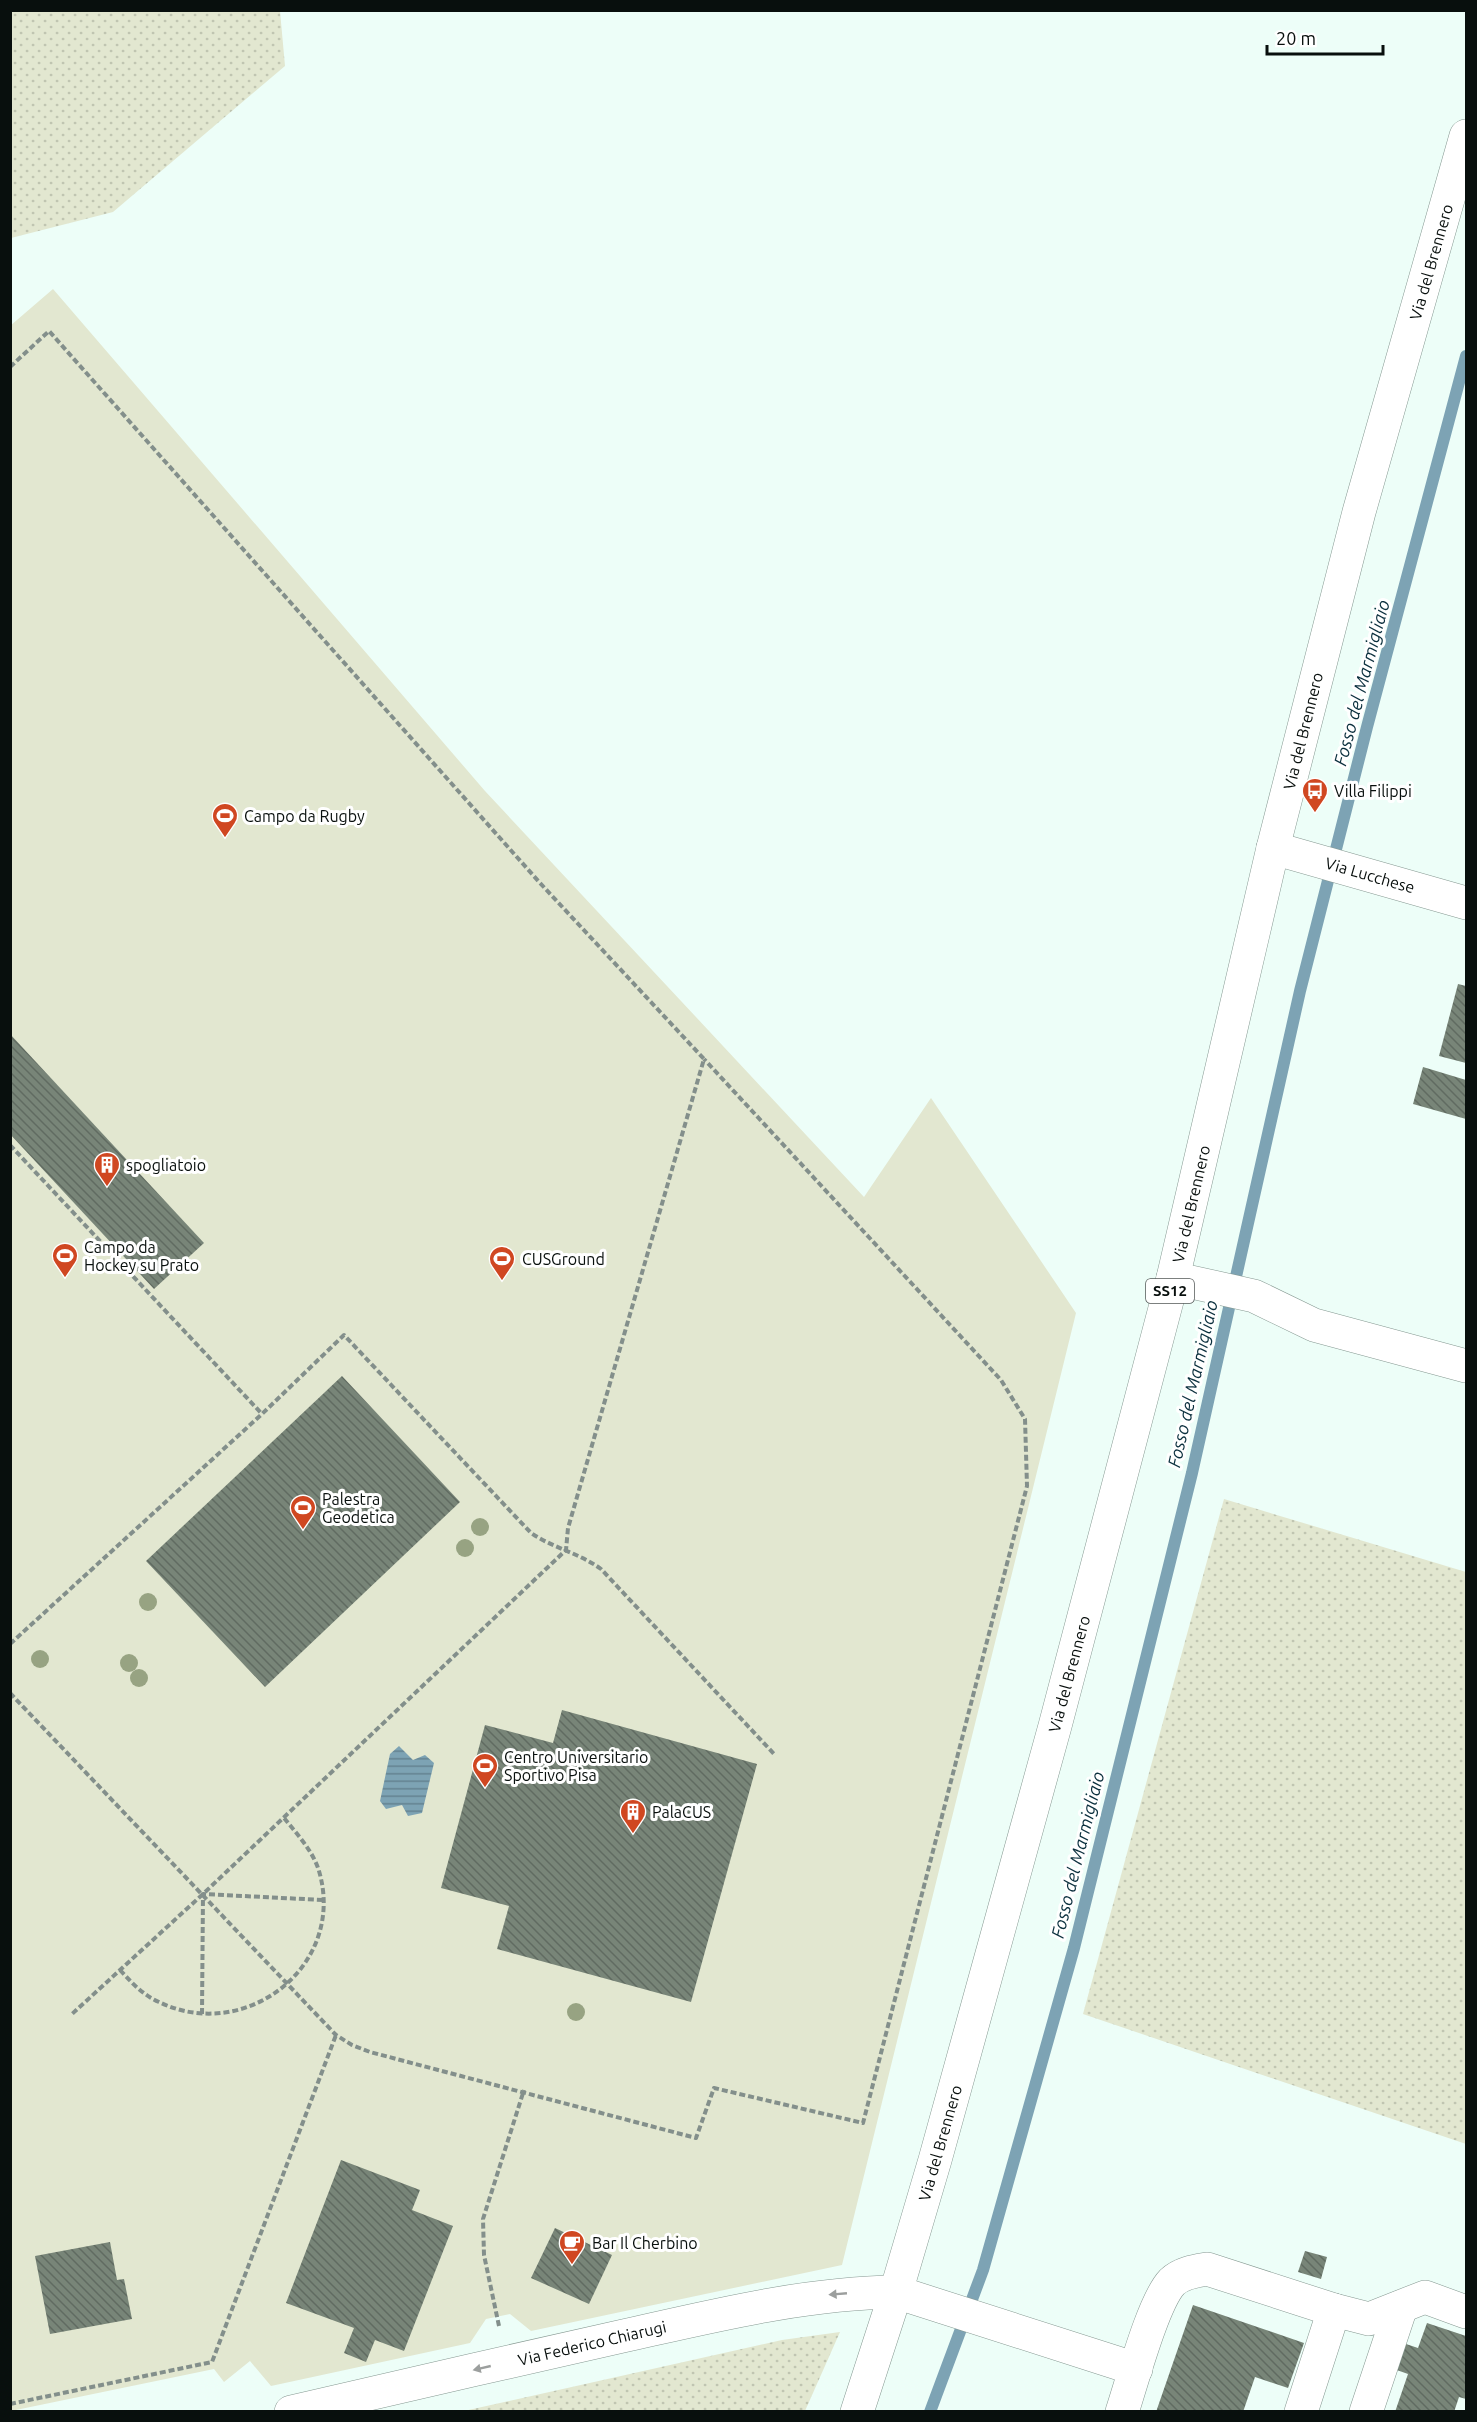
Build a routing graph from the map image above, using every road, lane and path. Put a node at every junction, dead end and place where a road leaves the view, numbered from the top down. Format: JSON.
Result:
{"nodes":[{"id":1,"x":1462,"y":150,"type":"edge"},
{"id":2,"x":10,"y":367,"type":"edge"},
{"id":3,"x":1273,"y":848,"type":"junction"},
{"id":4,"x":1467,"y":903,"type":"edge"},
{"id":5,"x":704,"y":1059,"type":"junction"},
{"id":6,"x":10,"y":1145,"type":"edge"},
{"id":7,"x":1173,"y":1278,"type":"junction"},
{"id":8,"x":1467,"y":1366,"type":"edge"},
{"id":9,"x":262,"y":1414,"type":"junction"},
{"id":10,"x":566,"y":1550,"type":"junction"},
{"id":11,"x":10,"y":1644,"type":"edge"},
{"id":12,"x":10,"y":1693,"type":"edge"},
{"id":13,"x":775,"y":1755,"type":"dead end"},
{"id":14,"x":284,"y":1818,"type":"junction"},
{"id":15,"x":203,"y":1894,"type":"junction"},
{"id":16,"x":323,"y":1900,"type":"junction"},
{"id":17,"x":120,"y":1970,"type":"junction"},
{"id":18,"x":288,"y":1983,"type":"junction"},
{"id":19,"x":72,"y":2014,"type":"dead end"},
{"id":20,"x":202,"y":2014,"type":"junction"},
{"id":21,"x":336,"y":2035,"type":"junction"},
{"id":22,"x":524,"y":2091,"type":"junction"},
{"id":23,"x":896,"y":2292,"type":"junction"},
{"id":24,"x":1401,"y":2307,"type":"junction"},
{"id":25,"x":1334,"y":2310,"type":"junction"},
{"id":26,"x":1467,"y":2312,"type":"edge"},
{"id":27,"x":508,"y":2362,"type":"junction"},
{"id":28,"x":1136,"y":2369,"type":"junction"},
{"id":29,"x":10,"y":2404,"type":"edge"},
{"id":30,"x":291,"y":2412,"type":"edge"},
{"id":31,"x":857,"y":2412,"type":"edge"},
{"id":32,"x":1122,"y":2412,"type":"edge"},
{"id":33,"x":1301,"y":2412,"type":"edge"},
{"id":34,"x":1366,"y":2412,"type":"edge"}],
"edges":[{"from":1,"to":3,"type":"main road","name":"Via del Brennero","number":"SS12"},
{"from":2,"to":5,"type":"path"},
{"from":3,"to":4,"type":"main road","name":"Via Lucchese"},
{"from":3,"to":7,"type":"main road","name":"Via del Brennero","number":"SS12"},
{"from":5,"to":10,"type":"path"},
{"from":5,"to":22,"type":"path"},
{"from":6,"to":9,"type":"path"},
{"from":7,"to":8,"type":"main road"},
{"from":7,"to":23,"type":"main road","name":"Via del Brennero","number":"SS12"},
{"from":9,"to":10,"type":"path"},
{"from":9,"to":11,"type":"path"},
{"from":10,"to":13,"type":"path"},
{"from":10,"to":14,"type":"path"},
{"from":12,"to":15,"type":"path"},
{"from":14,"to":15,"type":"path"},
{"from":14,"to":16,"type":"path"},
{"from":15,"to":16,"type":"path"},
{"from":15,"to":17,"type":"path"},
{"from":15,"to":18,"type":"path"},
{"from":15,"to":20,"type":"path"},
{"from":16,"to":18,"type":"path"},
{"from":17,"to":19,"type":"path"},
{"from":17,"to":20,"type":"path"},
{"from":18,"to":20,"type":"path"},
{"from":18,"to":21,"type":"path"},
{"from":21,"to":22,"type":"path"},
{"from":21,"to":29,"type":"path"},
{"from":22,"to":27,"type":"path"},
{"from":23,"to":27,"type":"main road","name":"Via Federico Chiarugi","one_way":true},
{"from":23,"to":28,"type":"main road"},
{"from":23,"to":31,"type":"main road","name":"Via del Brennero","number":"SS12"},
{"from":24,"to":25,"type":"main road"},
{"from":24,"to":26,"type":"main road"},
{"from":24,"to":34,"type":"main road"},
{"from":25,"to":28,"type":"main road"},
{"from":25,"to":33,"type":"main road"},
{"from":27,"to":30,"type":"main road","name":"Via Federico Chiarugi","one_way":true},
{"from":28,"to":32,"type":"main road"}]}
